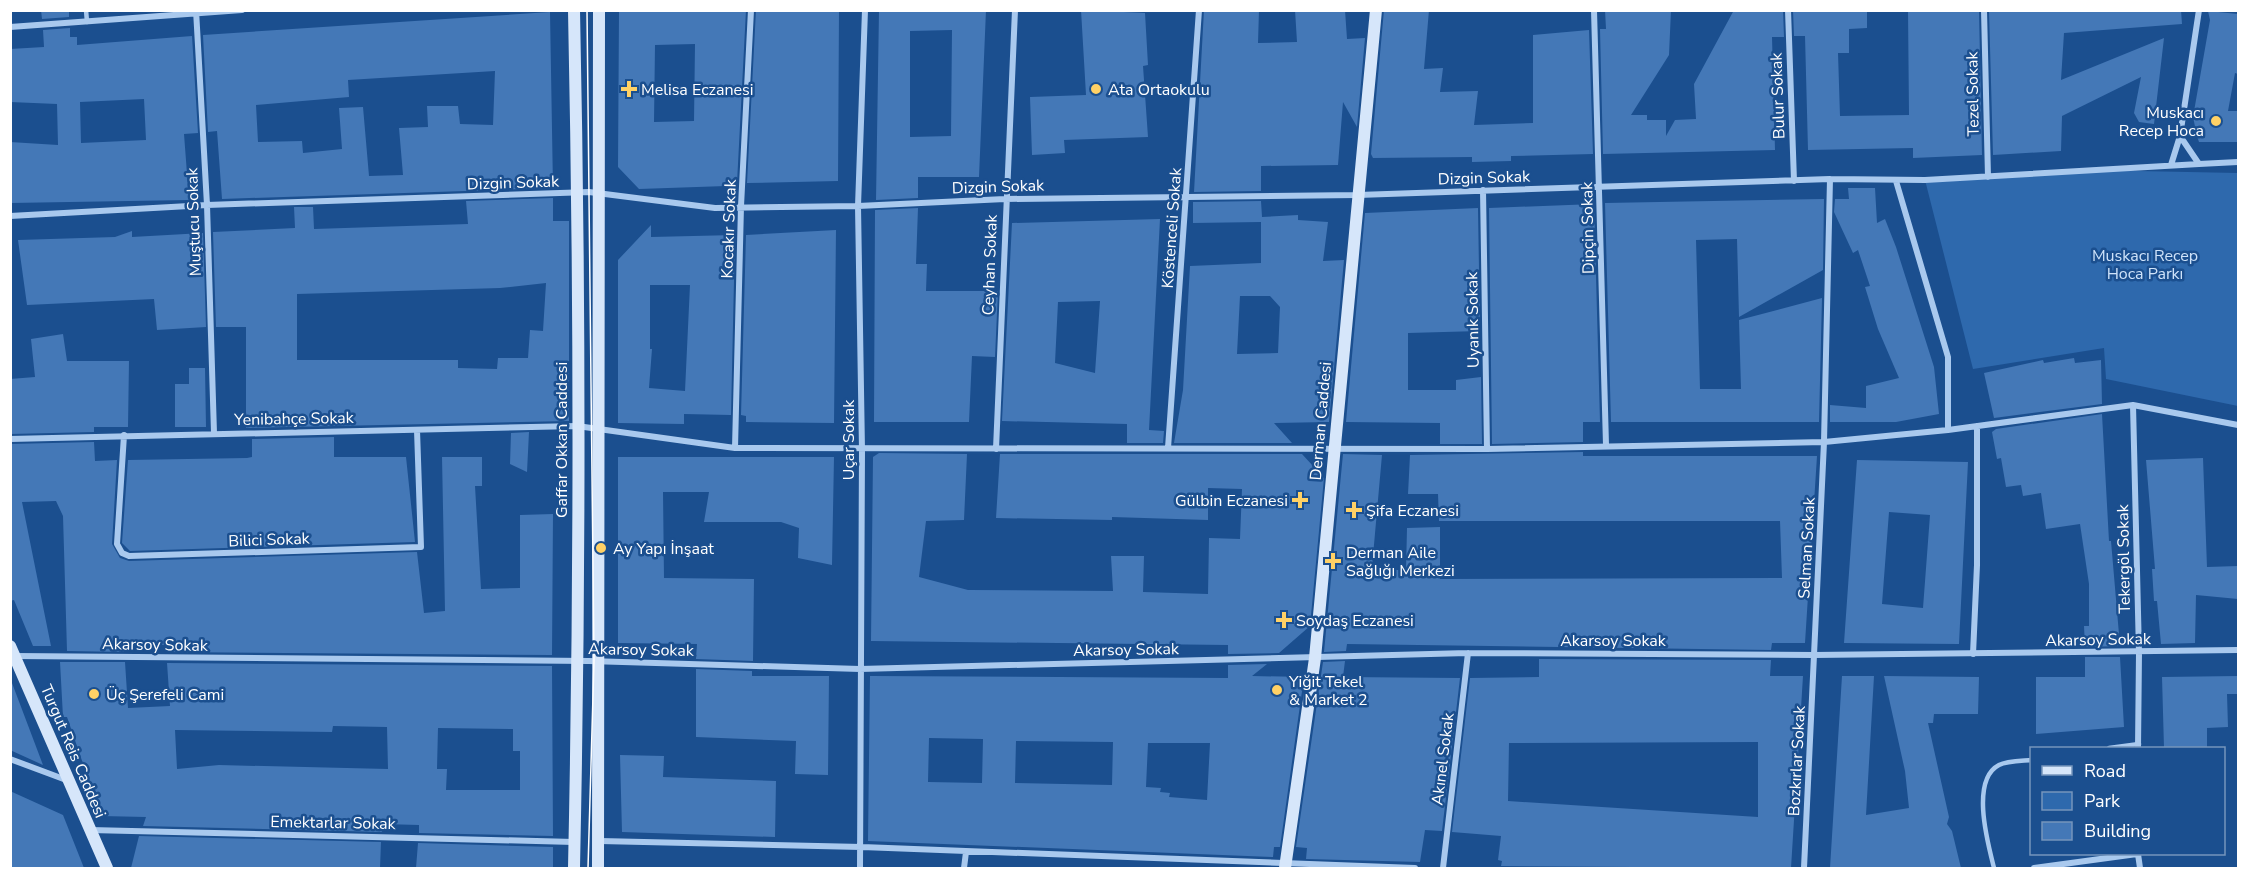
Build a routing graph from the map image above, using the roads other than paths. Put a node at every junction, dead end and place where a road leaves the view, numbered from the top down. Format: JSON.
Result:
{"nodes":[{"id":1,"x":86,"y":10,"type":"edge"},
{"id":2,"x":242,"y":10,"type":"edge"},
{"id":3,"x":574,"y":10,"type":"edge"},
{"id":4,"x":599,"y":10,"type":"edge"},
{"id":5,"x":751,"y":10,"type":"edge"},
{"id":6,"x":866,"y":10,"type":"edge"},
{"id":7,"x":1015,"y":10,"type":"edge"},
{"id":8,"x":1199,"y":10,"type":"edge"},
{"id":9,"x":1376,"y":10,"type":"edge"},
{"id":10,"x":1594,"y":10,"type":"edge"},
{"id":11,"x":1788,"y":10,"type":"edge"},
{"id":12,"x":1984,"y":10,"type":"edge"},
{"id":13,"x":2199,"y":10,"type":"edge"},
{"id":14,"x":196,"y":12,"type":"edge"},
{"id":15,"x":87,"y":22,"type":"junction"},
{"id":16,"x":10,"y":27,"type":"edge"},
{"id":17,"x":2180,"y":136,"type":"junction"},
{"id":18,"x":2238,"y":162,"type":"edge"},
{"id":19,"x":2199,"y":164,"type":"junction"},
{"id":20,"x":2171,"y":165,"type":"junction"},
{"id":21,"x":1988,"y":177,"type":"junction"},
{"id":22,"x":1830,"y":179,"type":"junction"},
{"id":23,"x":1794,"y":181,"type":"junction"},
{"id":24,"x":1896,"y":181,"type":"junction"},
{"id":25,"x":1599,"y":187,"type":"junction"},
{"id":26,"x":1483,"y":190,"type":"junction"},
{"id":27,"x":600,"y":192,"type":"junction"},
{"id":28,"x":578,"y":194,"type":"junction"},
{"id":29,"x":1358,"y":195,"type":"junction"},
{"id":30,"x":1186,"y":196,"type":"junction"},
{"id":31,"x":1005,"y":199,"type":"junction"},
{"id":32,"x":207,"y":205,"type":"junction"},
{"id":33,"x":741,"y":206,"type":"junction"},
{"id":34,"x":858,"y":206,"type":"junction"},
{"id":35,"x":10,"y":216,"type":"edge"},
{"id":36,"x":2133,"y":405,"type":"junction"},
{"id":37,"x":2238,"y":425,"type":"edge"},
{"id":38,"x":577,"y":426,"type":"junction"},
{"id":39,"x":1977,"y":426,"type":"junction"},
{"id":40,"x":600,"y":427,"type":"junction"},
{"id":41,"x":417,"y":430,"type":"junction"},
{"id":42,"x":1948,"y":430,"type":"junction"},
{"id":43,"x":214,"y":433,"type":"junction"},
{"id":44,"x":124,"y":435,"type":"junction"},
{"id":45,"x":10,"y":439,"type":"edge"},
{"id":46,"x":1824,"y":442,"type":"junction"},
{"id":47,"x":1606,"y":445,"type":"junction"},
{"id":48,"x":1334,"y":447,"type":"junction"},
{"id":49,"x":735,"y":448,"type":"junction"},
{"id":50,"x":1168,"y":448,"type":"junction"},
{"id":51,"x":996,"y":449,"type":"junction"},
{"id":52,"x":1487,"y":449,"type":"junction"},
{"id":53,"x":862,"y":450,"type":"junction"},
{"id":54,"x":2238,"y":650,"type":"edge"},
{"id":55,"x":13,"y":651,"type":"edge"},
{"id":56,"x":1468,"y":653,"type":"junction"},
{"id":57,"x":2139,"y":653,"type":"junction"},
{"id":58,"x":1973,"y":654,"type":"junction"},
{"id":59,"x":1814,"y":655,"type":"junction"},
{"id":60,"x":1315,"y":658,"type":"junction"},
{"id":61,"x":579,"y":661,"type":"junction"},
{"id":62,"x":600,"y":661,"type":"junction"},
{"id":63,"x":860,"y":669,"type":"junction"},
{"id":64,"x":2139,"y":746,"type":"edge"},
{"id":65,"x":2124,"y":747,"type":"edge"},
{"id":66,"x":10,"y":759,"type":"edge"},
{"id":67,"x":2030,"y":760,"type":"edge"},
{"id":68,"x":69,"y":782,"type":"junction"},
{"id":69,"x":90,"y":830,"type":"junction"},
{"id":70,"x":600,"y":841,"type":"junction"},
{"id":71,"x":575,"y":842,"type":"junction"},
{"id":72,"x":862,"y":847,"type":"junction"},
{"id":73,"x":966,"y":852,"type":"junction"},
{"id":74,"x":2130,"y":855,"type":"edge"},
{"id":75,"x":1285,"y":866,"type":"edge"},
{"id":76,"x":107,"y":868,"type":"edge"},
{"id":77,"x":574,"y":868,"type":"edge"},
{"id":78,"x":598,"y":868,"type":"edge"},
{"id":79,"x":860,"y":868,"type":"edge"},
{"id":80,"x":964,"y":868,"type":"edge"},
{"id":81,"x":1415,"y":868,"type":"edge"},
{"id":82,"x":1443,"y":868,"type":"edge"},
{"id":83,"x":1804,"y":868,"type":"edge"},
{"id":84,"x":1994,"y":868,"type":"edge"},
{"id":85,"x":2034,"y":868,"type":"edge"}],
"edges":[{"from":1,"to":15,"type":"lane"},
{"from":2,"to":14,"type":"street"},
{"from":3,"to":28,"type":"main road","name":"Gaffar Okkan Caddesi"},
{"from":4,"to":27,"type":"main road"},
{"from":5,"to":33,"type":"street","name":"Kocakır Sokak"},
{"from":6,"to":34,"type":"street","name":"Uçar Sokak"},
{"from":7,"to":31,"type":"street","name":"Ceyhan Sokak"},
{"from":8,"to":30,"type":"street","name":"Köstenceli Sokak"},
{"from":9,"to":29,"type":"main road","name":"Derman Caddesi"},
{"from":10,"to":25,"type":"street","name":"Dipçin Sokak"},
{"from":11,"to":23,"type":"street","name":"Bulur Sokak"},
{"from":12,"to":21,"type":"street","name":"Tezel Sokak"},
{"from":13,"to":17,"type":"street"},
{"from":14,"to":15,"type":"street"},
{"from":14,"to":32,"type":"street","name":"Muştucu Sokak"},
{"from":15,"to":16,"type":"street"},
{"from":17,"to":19,"type":"street"},
{"from":17,"to":20,"type":"street"},
{"from":18,"to":19,"type":"street","name":"Dizgin Sokak"},
{"from":19,"to":20,"type":"street","name":"Dizgin Sokak"},
{"from":20,"to":21,"type":"street","name":"Dizgin Sokak"},
{"from":21,"to":24,"type":"street","name":"Dizgin Sokak"},
{"from":22,"to":23,"type":"street","name":"Dizgin Sokak"},
{"from":22,"to":24,"type":"street","name":"Dizgin Sokak"},
{"from":22,"to":46,"type":"street","name":"Selman Sokak"},
{"from":23,"to":25,"type":"street","name":"Dizgin Sokak"},
{"from":24,"to":42,"type":"street"},
{"from":25,"to":26,"type":"street","name":"Dizgin Sokak"},
{"from":25,"to":47,"type":"street","name":"Dipçin Sokak"},
{"from":26,"to":29,"type":"street","name":"Dizgin Sokak"},
{"from":26,"to":52,"type":"street","name":"Uyanık Sokak"},
{"from":27,"to":28,"type":"street","name":"Dizgin Sokak"},
{"from":27,"to":33,"type":"street","name":"Dizgin Sokak"},
{"from":27,"to":40,"type":"main road"},
{"from":28,"to":32,"type":"street","name":"Dizgin Sokak"},
{"from":28,"to":38,"type":"main road","name":"Gaffar Okkan Caddesi"},
{"from":29,"to":30,"type":"street","name":"Dizgin Sokak"},
{"from":29,"to":48,"type":"main road","name":"Derman Caddesi"},
{"from":30,"to":31,"type":"street","name":"Dizgin Sokak"},
{"from":30,"to":50,"type":"street","name":"Köstenceli Sokak"},
{"from":31,"to":34,"type":"street","name":"Dizgin Sokak"},
{"from":31,"to":51,"type":"street","name":"Ceyhan Sokak"},
{"from":32,"to":35,"type":"street","name":"Dizgin Sokak"},
{"from":32,"to":43,"type":"street","name":"Muştucu Sokak"},
{"from":33,"to":34,"type":"street","name":"Dizgin Sokak"},
{"from":33,"to":49,"type":"street","name":"Kocakır Sokak"},
{"from":34,"to":53,"type":"street","name":"Uçar Sokak"},
{"from":36,"to":37,"type":"street","name":"Yenibahçe Sokak"},
{"from":36,"to":39,"type":"street","name":"Yenibahçe Sokak"},
{"from":36,"to":57,"type":"street","name":"Tekergöl Sokak"},
{"from":38,"to":40,"type":"street","name":"Yenibahçe Sokak"},
{"from":38,"to":41,"type":"street","name":"Yenibahçe Sokak"},
{"from":38,"to":61,"type":"main road","name":"Gaffar Okkan Caddesi"},
{"from":39,"to":42,"type":"street","name":"Yenibahçe Sokak"},
{"from":39,"to":58,"type":"street"},
{"from":40,"to":49,"type":"street","name":"Yenibahçe Sokak"},
{"from":40,"to":62,"type":"main road"},
{"from":41,"to":43,"type":"street","name":"Yenibahçe Sokak"},
{"from":41,"to":44,"type":"street","name":"Bilici Sokak"},
{"from":42,"to":46,"type":"street","name":"Yenibahçe Sokak"},
{"from":43,"to":44,"type":"street","name":"Yenibahçe Sokak"},
{"from":44,"to":45,"type":"street","name":"Yenibahçe Sokak"},
{"from":46,"to":47,"type":"street","name":"Yenibahçe Sokak"},
{"from":46,"to":59,"type":"street","name":"Selman Sokak"},
{"from":47,"to":52,"type":"street","name":"Yenibahçe Sokak"},
{"from":48,"to":50,"type":"street","name":"Yenibahçe Sokak"},
{"from":48,"to":52,"type":"street","name":"Yenibahçe Sokak"},
{"from":48,"to":60,"type":"main road","name":"Derman Caddesi"},
{"from":49,"to":53,"type":"street","name":"Yenibahçe Sokak"},
{"from":50,"to":51,"type":"street","name":"Yenibahçe Sokak"},
{"from":51,"to":53,"type":"street","name":"Yenibahçe Sokak"},
{"from":53,"to":63,"type":"street","name":"Uçar Sokak"},
{"from":54,"to":57,"type":"street","name":"Akarsoy Sokak"},
{"from":55,"to":61,"type":"street","name":"Akarsoy Sokak"},
{"from":55,"to":68,"type":"main road","name":"Turgut Reis Caddesi"},
{"from":56,"to":59,"type":"street","name":"Akarsoy Sokak"},
{"from":56,"to":60,"type":"street","name":"Akarsoy Sokak"},
{"from":56,"to":82,"type":"street","name":"Akınel Sokak"},
{"from":57,"to":58,"type":"street","name":"Akarsoy Sokak"},
{"from":57,"to":64,"type":"street","name":"Tekergöl Sokak"},
{"from":58,"to":59,"type":"street","name":"Akarsoy Sokak"},
{"from":59,"to":83,"type":"street","name":"Bozkırlar Sokak"},
{"from":60,"to":63,"type":"street","name":"Akarsoy Sokak"},
{"from":60,"to":75,"type":"main road","name":"Derman Caddesi"},
{"from":61,"to":62,"type":"street","name":"Akarsoy Sokak"},
{"from":61,"to":71,"type":"main road","name":"Gaffar Okkan Caddesi"},
{"from":62,"to":63,"type":"street","name":"Akarsoy Sokak"},
{"from":62,"to":70,"type":"main road"},
{"from":63,"to":72,"type":"street","name":"Uçar Sokak"},
{"from":64,"to":65,"type":"lane"},
{"from":66,"to":68,"type":"street"},
{"from":67,"to":84,"type":"lane"},
{"from":68,"to":69,"type":"main road","name":"Turgut Reis Caddesi"},
{"from":69,"to":71,"type":"street","name":"Emektarlar Sokak"},
{"from":69,"to":76,"type":"main road","name":"Turgut Reis Caddesi"},
{"from":70,"to":72,"type":"street"},
{"from":70,"to":78,"type":"main road"},
{"from":71,"to":77,"type":"main road","name":"Gaffar Okkan Caddesi"},
{"from":72,"to":73,"type":"street"},
{"from":72,"to":79,"type":"street","name":"Uçar Sokak"},
{"from":73,"to":75,"type":"street"},
{"from":73,"to":80,"type":"street"},
{"from":74,"to":85,"type":"street"},
{"from":75,"to":81,"type":"street"}]}
